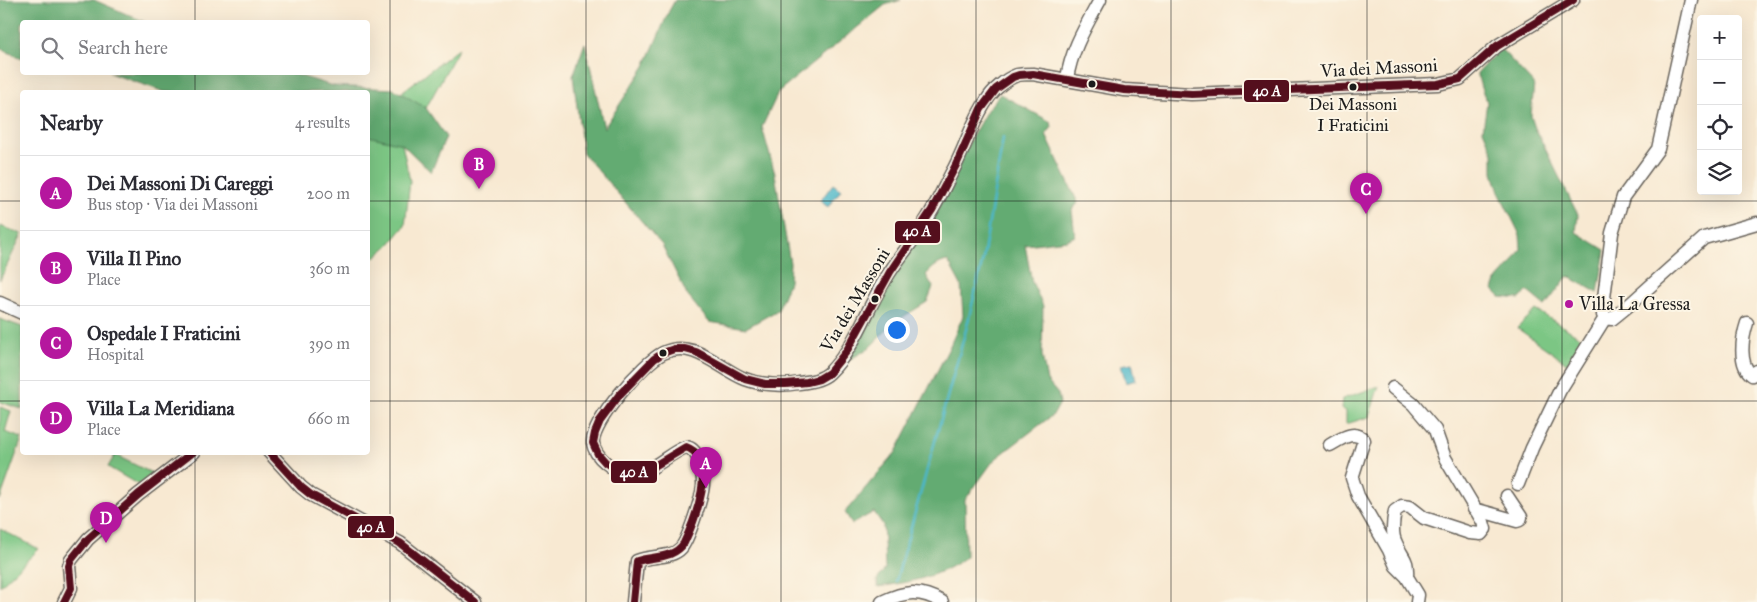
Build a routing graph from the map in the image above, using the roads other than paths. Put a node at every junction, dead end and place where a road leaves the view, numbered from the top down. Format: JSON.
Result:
{"nodes":[{"id":1,"x":1100,"y":0,"type":"edge"},
{"id":2,"x":1573,"y":0,"type":"edge"},
{"id":3,"x":1691,"y":0,"type":"edge"},
{"id":4,"x":1068,"y":79,"type":"junction"},
{"id":5,"x":1757,"y":223,"type":"edge"},
{"id":6,"x":0,"y":303,"type":"edge"},
{"id":7,"x":20,"y":312,"type":"edge"},
{"id":8,"x":1605,"y":318,"type":"junction"},
{"id":9,"x":1747,"y":323,"type":"dead end"},
{"id":10,"x":1757,"y":371,"type":"edge"},
{"id":11,"x":1393,"y":388,"type":"dead end"},
{"id":12,"x":1330,"y":445,"type":"dead end"},
{"id":13,"x":190,"y":455,"type":"edge"},
{"id":14,"x":272,"y":455,"type":"edge"},
{"id":15,"x":1518,"y":484,"type":"dead end"},
{"id":16,"x":1507,"y":496,"type":"dead end"},
{"id":17,"x":1474,"y":509,"type":"junction"},
{"id":18,"x":1407,"y":578,"type":"junction"},
{"id":19,"x":64,"y":602,"type":"edge"},
{"id":20,"x":475,"y":602,"type":"edge"},
{"id":21,"x":633,"y":602,"type":"edge"},
{"id":22,"x":882,"y":602,"type":"edge"},
{"id":23,"x":942,"y":602,"type":"edge"},
{"id":24,"x":1417,"y":602,"type":"edge"}],
"edges":[{"from":1,"to":4,"type":"street"},
{"from":2,"to":4,"type":"street","name":"Via dei Massoni"},
{"from":3,"to":8,"type":"street"},
{"from":4,"to":21,"type":"street","name":"Via dei Massoni"},
{"from":5,"to":8,"type":"street"},
{"from":6,"to":7,"type":"street"},
{"from":8,"to":15,"type":"street"},
{"from":9,"to":10,"type":"street"},
{"from":11,"to":17,"type":"street"},
{"from":12,"to":18,"type":"street"},
{"from":13,"to":19,"type":"street"},
{"from":14,"to":20,"type":"street"},
{"from":16,"to":17,"type":"street"},
{"from":17,"to":18,"type":"street"},
{"from":18,"to":24,"type":"street"},
{"from":22,"to":23,"type":"street"}]}
